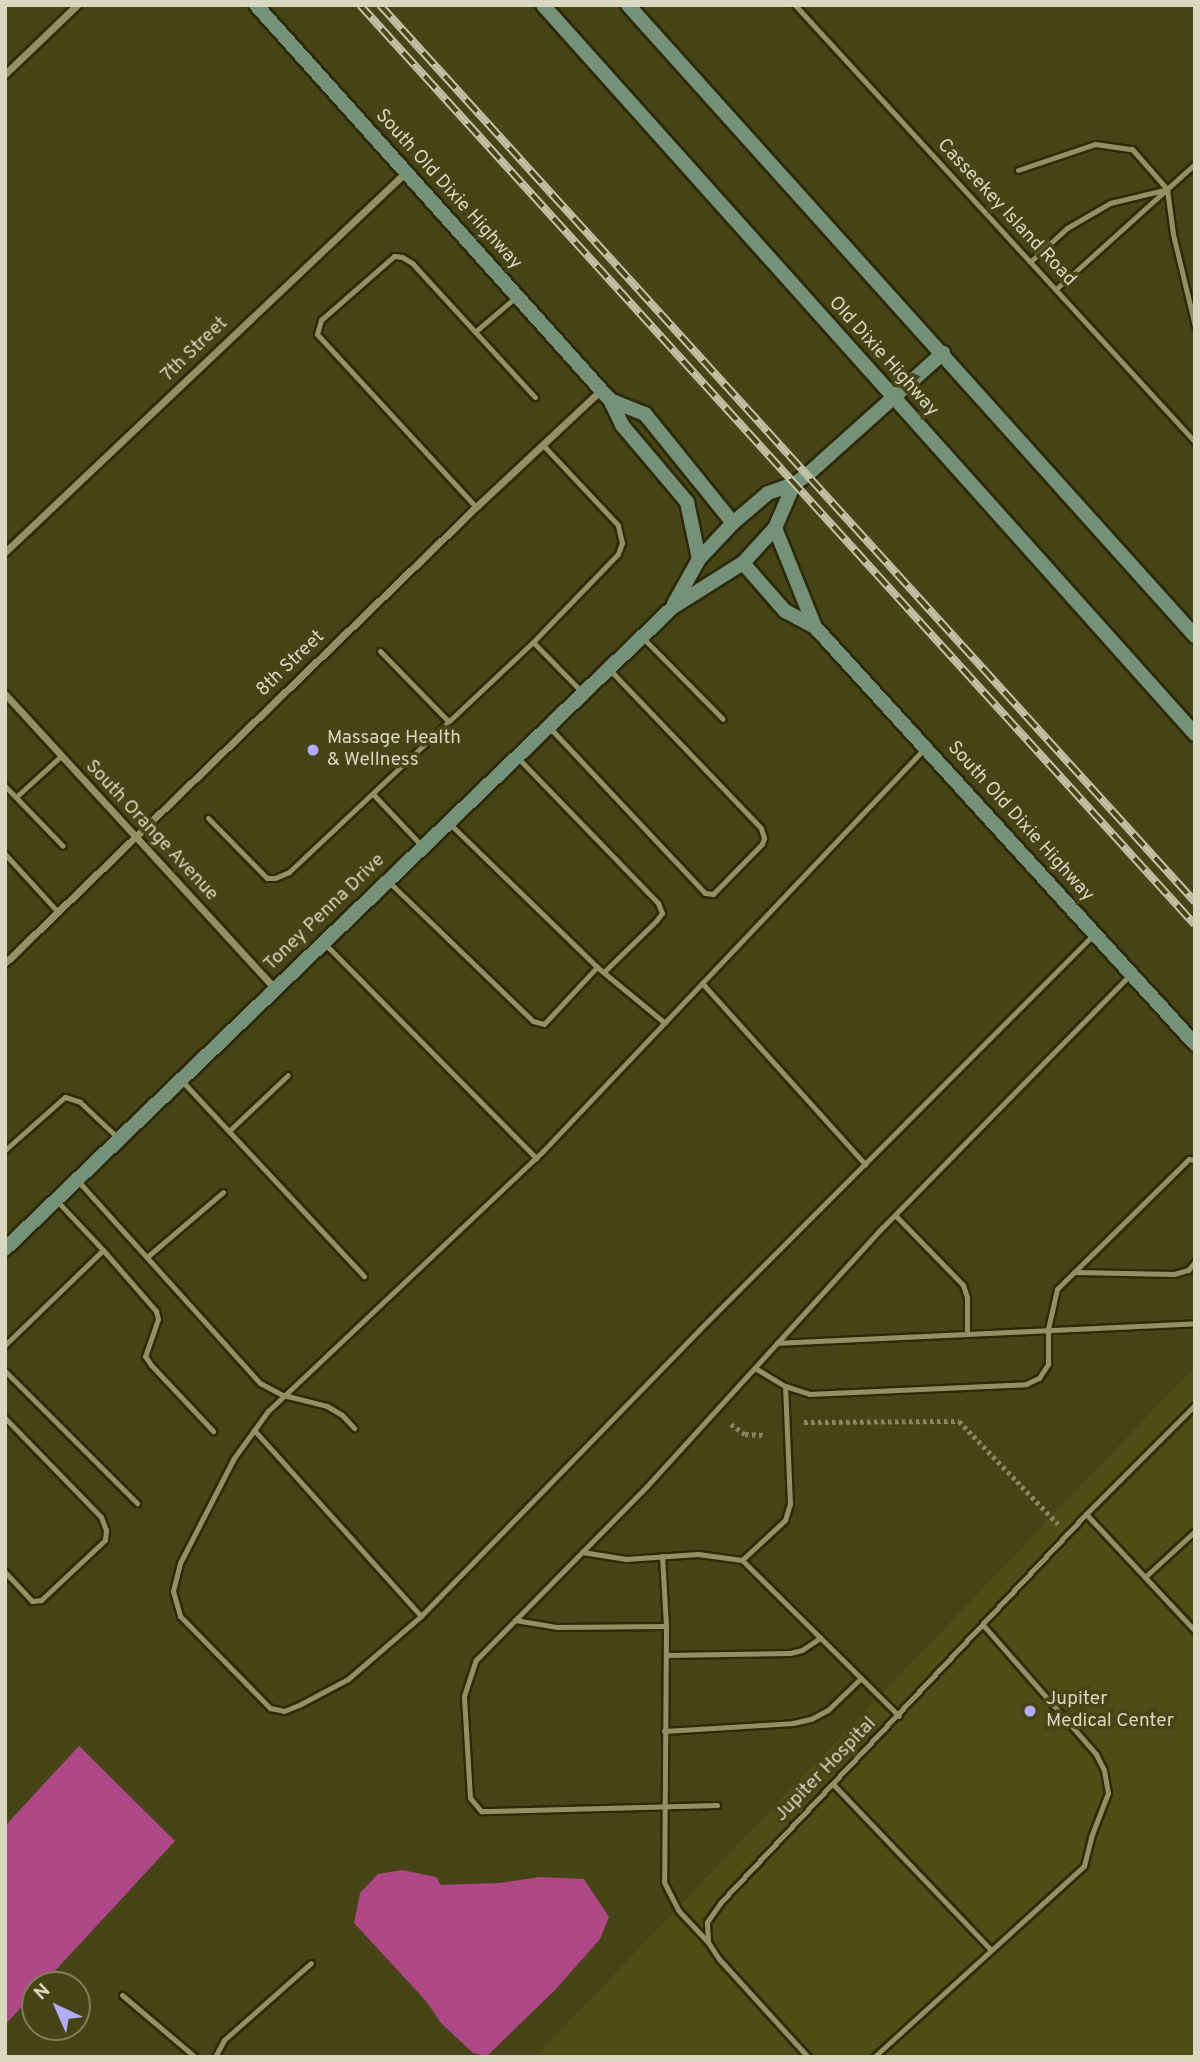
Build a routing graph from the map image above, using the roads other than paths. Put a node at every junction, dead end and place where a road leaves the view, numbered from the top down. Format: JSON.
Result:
{"nodes":[{"id":1,"x":77,"y":5,"type":"edge"},
{"id":2,"x":256,"y":5,"type":"edge"},
{"id":3,"x":543,"y":5,"type":"edge"},
{"id":4,"x":628,"y":5,"type":"edge"},
{"id":5,"x":795,"y":5,"type":"edge"},
{"id":6,"x":5,"y":74,"type":"edge"},
{"id":7,"x":1195,"y":164,"type":"edge"},
{"id":8,"x":1018,"y":170,"type":"dead end"},
{"id":9,"x":407,"y":171,"type":"junction"},
{"id":10,"x":1167,"y":189,"type":"junction"},
{"id":11,"x":1030,"y":262,"type":"junction"},
{"id":12,"x":1056,"y":289,"type":"junction"},
{"id":13,"x":517,"y":296,"type":"junction"},
{"id":14,"x":1195,"y":326,"type":"edge"},
{"id":15,"x":476,"y":331,"type":"junction"},
{"id":16,"x":943,"y":353,"type":"junction"},
{"id":17,"x":605,"y":395,"type":"junction"},
{"id":18,"x":535,"y":397,"type":"dead end"},
{"id":19,"x":893,"y":398,"type":"junction"},
{"id":20,"x":1195,"y":442,"type":"edge"},
{"id":21,"x":544,"y":445,"type":"junction"},
{"id":22,"x":794,"y":484,"type":"junction"},
{"id":23,"x":476,"y":506,"type":"junction"},
{"id":24,"x":733,"y":523,"type":"junction"},
{"id":25,"x":775,"y":528,"type":"junction"},
{"id":26,"x":5,"y":552,"type":"edge"},
{"id":27,"x":699,"y":559,"type":"junction"},
{"id":28,"x":743,"y":563,"type":"junction"},
{"id":29,"x":673,"y":607,"type":"junction"},
{"id":30,"x":815,"y":627,"type":"junction"},
{"id":31,"x":1195,"y":636,"type":"edge"},
{"id":32,"x":641,"y":637,"type":"junction"},
{"id":33,"x":533,"y":642,"type":"junction"},
{"id":34,"x":380,"y":651,"type":"dead end"},
{"id":35,"x":609,"y":668,"type":"junction"},
{"id":36,"x":583,"y":693,"type":"junction"},
{"id":37,"x":5,"y":694,"type":"edge"},
{"id":38,"x":723,"y":719,"type":"dead end"},
{"id":39,"x":447,"y":720,"type":"junction"},
{"id":40,"x":548,"y":726,"type":"junction"},
{"id":41,"x":1195,"y":734,"type":"edge"},
{"id":42,"x":926,"y":747,"type":"junction"},
{"id":43,"x":61,"y":756,"type":"junction"},
{"id":44,"x":516,"y":756,"type":"junction"},
{"id":45,"x":5,"y":786,"type":"edge"},
{"id":46,"x":373,"y":794,"type":"junction"},
{"id":47,"x":16,"y":797,"type":"junction"},
{"id":48,"x":208,"y":818,"type":"dead end"},
{"id":49,"x":447,"y":821,"type":"junction"},
{"id":50,"x":135,"y":837,"type":"junction"},
{"id":51,"x":62,"y":846,"type":"dead end"},
{"id":52,"x":422,"y":846,"type":"junction"},
{"id":53,"x":5,"y":854,"type":"edge"},
{"id":54,"x":387,"y":880,"type":"junction"},
{"id":55,"x":58,"y":912,"type":"junction"},
{"id":56,"x":1095,"y":933,"type":"junction"},
{"id":57,"x":323,"y":942,"type":"junction"},
{"id":58,"x":5,"y":963,"type":"edge"},
{"id":59,"x":597,"y":967,"type":"junction"},
{"id":60,"x":604,"y":972,"type":"junction"},
{"id":61,"x":1132,"y":974,"type":"junction"},
{"id":62,"x":702,"y":983,"type":"junction"},
{"id":63,"x":275,"y":989,"type":"junction"},
{"id":64,"x":665,"y":1023,"type":"junction"},
{"id":65,"x":1195,"y":1044,"type":"edge"},
{"id":66,"x":288,"y":1075,"type":"dead end"},
{"id":67,"x":180,"y":1079,"type":"junction"},
{"id":68,"x":229,"y":1132,"type":"junction"},
{"id":69,"x":118,"y":1138,"type":"junction"},
{"id":70,"x":5,"y":1150,"type":"edge"},
{"id":71,"x":536,"y":1158,"type":"junction"},
{"id":72,"x":1195,"y":1160,"type":"edge"},
{"id":73,"x":865,"y":1164,"type":"junction"},
{"id":74,"x":76,"y":1178,"type":"junction"},
{"id":75,"x":223,"y":1192,"type":"dead end"},
{"id":76,"x":55,"y":1199,"type":"junction"},
{"id":77,"x":895,"y":1214,"type":"junction"},
{"id":78,"x":5,"y":1249,"type":"edge"},
{"id":79,"x":103,"y":1250,"type":"junction"},
{"id":80,"x":147,"y":1257,"type":"junction"},
{"id":81,"x":1195,"y":1262,"type":"edge"},
{"id":82,"x":1074,"y":1272,"type":"junction"},
{"id":83,"x":365,"y":1276,"type":"dead end"},
{"id":84,"x":1195,"y":1324,"type":"edge"},
{"id":85,"x":1048,"y":1329,"type":"junction"},
{"id":86,"x":967,"y":1333,"type":"junction"},
{"id":87,"x":778,"y":1343,"type":"junction"},
{"id":88,"x":5,"y":1345,"type":"edge"},
{"id":89,"x":755,"y":1368,"type":"junction"},
{"id":90,"x":5,"y":1371,"type":"edge"},
{"id":91,"x":785,"y":1386,"type":"junction"},
{"id":92,"x":283,"y":1395,"type":"junction"},
{"id":93,"x":1195,"y":1405,"type":"edge"},
{"id":94,"x":5,"y":1418,"type":"edge"},
{"id":95,"x":354,"y":1428,"type":"dead end"},
{"id":96,"x":254,"y":1430,"type":"junction"},
{"id":97,"x":213,"y":1432,"type":"dead end"},
{"id":98,"x":137,"y":1503,"type":"dead end"},
{"id":99,"x":1086,"y":1514,"type":"junction"},
{"id":100,"x":1195,"y":1531,"type":"edge"},
{"id":101,"x":582,"y":1552,"type":"junction"},
{"id":102,"x":662,"y":1556,"type":"junction"},
{"id":103,"x":742,"y":1560,"type":"junction"},
{"id":104,"x":5,"y":1572,"type":"edge"},
{"id":105,"x":1145,"y":1577,"type":"junction"},
{"id":106,"x":421,"y":1616,"type":"junction"},
{"id":107,"x":515,"y":1620,"type":"junction"},
{"id":108,"x":983,"y":1625,"type":"junction"},
{"id":109,"x":666,"y":1626,"type":"junction"},
{"id":110,"x":1195,"y":1631,"type":"edge"},
{"id":111,"x":820,"y":1638,"type":"junction"},
{"id":112,"x":666,"y":1655,"type":"junction"},
{"id":113,"x":861,"y":1678,"type":"junction"},
{"id":114,"x":899,"y":1716,"type":"junction"},
{"id":115,"x":664,"y":1731,"type":"junction"},
{"id":116,"x":833,"y":1784,"type":"junction"},
{"id":117,"x":717,"y":1805,"type":"dead end"},
{"id":118,"x":663,"y":1807,"type":"junction"},
{"id":119,"x":708,"y":1941,"type":"junction"},
{"id":120,"x":991,"y":1950,"type":"junction"},
{"id":121,"x":311,"y":1964,"type":"dead end"},
{"id":122,"x":122,"y":1994,"type":"dead end"},
{"id":123,"x":195,"y":2057,"type":"edge"},
{"id":124,"x":215,"y":2057,"type":"edge"},
{"id":125,"x":808,"y":2057,"type":"edge"},
{"id":126,"x":874,"y":2057,"type":"edge"}],
"edges":[{"from":1,"to":6,"type":"street"},
{"from":2,"to":9,"type":"street","name":"South Old Dixie Highway"},
{"from":3,"to":19,"type":"street","name":"Old Dixie Highway"},
{"from":4,"to":16,"type":"street"},
{"from":5,"to":11,"type":"lane","name":"Casseekey Island Road"},
{"from":7,"to":10,"type":"lane"},
{"from":8,"to":10,"type":"lane"},
{"from":9,"to":13,"type":"street","name":"South Old Dixie Highway"},
{"from":9,"to":26,"type":"street","name":"7th Street"},
{"from":10,"to":11,"type":"lane"},
{"from":10,"to":12,"type":"lane"},
{"from":10,"to":14,"type":"lane"},
{"from":11,"to":12,"type":"lane","name":"Casseekey Island Road"},
{"from":12,"to":20,"type":"lane","name":"Casseekey Island Road"},
{"from":13,"to":15,"type":"lane"},
{"from":13,"to":17,"type":"street","name":"South Old Dixie Highway"},
{"from":15,"to":18,"type":"lane"},
{"from":15,"to":23,"type":"lane"},
{"from":16,"to":19,"type":"street","name":"Toney Penna Drive"},
{"from":16,"to":31,"type":"street"},
{"from":17,"to":21,"type":"street","name":"8th Street"},
{"from":17,"to":24,"type":"street","name":"South Old Dixie Highway"},
{"from":17,"to":27,"type":"street","name":"South Old Dixie Highway"},
{"from":19,"to":22,"type":"street","name":"Toney Penna Drive"},
{"from":19,"to":41,"type":"street","name":"Old Dixie Highway"},
{"from":21,"to":23,"type":"street","name":"8th Street"},
{"from":21,"to":33,"type":"lane"},
{"from":22,"to":24,"type":"street","name":"Toney Penna Drive"},
{"from":22,"to":25,"type":"street","name":"Toney Penna Drive"},
{"from":23,"to":50,"type":"street","name":"8th Street"},
{"from":24,"to":27,"type":"street","name":"Toney Penna Drive"},
{"from":25,"to":28,"type":"street","name":"Toney Penna Drive"},
{"from":25,"to":30,"type":"street","name":"South Old Dixie Highway"},
{"from":27,"to":29,"type":"street","name":"Toney Penna Drive"},
{"from":28,"to":29,"type":"street","name":"Toney Penna Drive"},
{"from":28,"to":30,"type":"street","name":"South Old Dixie Highway"},
{"from":29,"to":32,"type":"street","name":"Toney Penna Drive"},
{"from":30,"to":42,"type":"street","name":"South Old Dixie Highway"},
{"from":32,"to":35,"type":"street","name":"Toney Penna Drive"},
{"from":32,"to":38,"type":"lane"},
{"from":33,"to":36,"type":"lane"},
{"from":33,"to":39,"type":"lane"},
{"from":34,"to":39,"type":"lane"},
{"from":35,"to":36,"type":"street","name":"Toney Penna Drive"},
{"from":35,"to":40,"type":"lane"},
{"from":36,"to":40,"type":"street","name":"Toney Penna Drive"},
{"from":37,"to":43,"type":"street","name":"South Orange Avenue"},
{"from":39,"to":46,"type":"lane"},
{"from":40,"to":44,"type":"street","name":"Toney Penna Drive"},
{"from":42,"to":56,"type":"street","name":"South Old Dixie Highway"},
{"from":42,"to":62,"type":"lane"},
{"from":43,"to":47,"type":"lane"},
{"from":43,"to":50,"type":"street","name":"South Orange Avenue"},
{"from":44,"to":49,"type":"street","name":"Toney Penna Drive"},
{"from":44,"to":60,"type":"lane"},
{"from":45,"to":47,"type":"lane"},
{"from":46,"to":48,"type":"lane"},
{"from":46,"to":52,"type":"lane"},
{"from":47,"to":51,"type":"lane"},
{"from":49,"to":52,"type":"street","name":"Toney Penna Drive"},
{"from":49,"to":59,"type":"lane"},
{"from":50,"to":55,"type":"street","name":"8th Street"},
{"from":50,"to":63,"type":"street","name":"South Orange Avenue"},
{"from":52,"to":54,"type":"street","name":"Toney Penna Drive"},
{"from":53,"to":55,"type":"lane"},
{"from":54,"to":57,"type":"street","name":"Toney Penna Drive"},
{"from":54,"to":59,"type":"lane"},
{"from":55,"to":58,"type":"street","name":"8th Street"},
{"from":56,"to":61,"type":"street","name":"South Old Dixie Highway"},
{"from":56,"to":73,"type":"lane"},
{"from":57,"to":63,"type":"street","name":"Toney Penna Drive"},
{"from":57,"to":71,"type":"lane"},
{"from":59,"to":60,"type":"lane"},
{"from":60,"to":64,"type":"lane"},
{"from":61,"to":65,"type":"street","name":"South Old Dixie Highway"},
{"from":61,"to":77,"type":"lane"},
{"from":62,"to":64,"type":"lane"},
{"from":62,"to":73,"type":"lane"},
{"from":63,"to":67,"type":"street","name":"Toney Penna Drive"},
{"from":64,"to":71,"type":"lane"},
{"from":66,"to":68,"type":"lane"},
{"from":67,"to":68,"type":"lane"},
{"from":67,"to":69,"type":"street","name":"Toney Penna Drive"},
{"from":68,"to":83,"type":"lane"},
{"from":69,"to":70,"type":"lane"},
{"from":69,"to":74,"type":"street","name":"Toney Penna Drive"},
{"from":71,"to":92,"type":"lane"},
{"from":72,"to":82,"type":"lane"},
{"from":73,"to":106,"type":"lane"},
{"from":74,"to":76,"type":"street","name":"Toney Penna Drive"},
{"from":74,"to":80,"type":"lane"},
{"from":75,"to":80,"type":"lane"},
{"from":76,"to":78,"type":"street","name":"Toney Penna Drive"},
{"from":76,"to":79,"type":"lane"},
{"from":77,"to":86,"type":"lane"},
{"from":77,"to":87,"type":"lane"},
{"from":79,"to":88,"type":"lane"},
{"from":79,"to":97,"type":"lane"},
{"from":80,"to":92,"type":"lane"},
{"from":81,"to":82,"type":"lane"},
{"from":82,"to":85,"type":"lane"},
{"from":84,"to":85,"type":"lane"},
{"from":85,"to":86,"type":"lane"},
{"from":85,"to":91,"type":"lane"},
{"from":86,"to":87,"type":"lane"},
{"from":87,"to":89,"type":"lane"},
{"from":89,"to":91,"type":"lane"},
{"from":89,"to":101,"type":"lane"},
{"from":90,"to":98,"type":"lane"},
{"from":91,"to":103,"type":"lane"},
{"from":92,"to":95,"type":"lane"},
{"from":92,"to":96,"type":"lane"},
{"from":93,"to":99,"type":"lane","name":"Jupiter Hospital"},
{"from":94,"to":104,"type":"lane"},
{"from":96,"to":106,"type":"lane"},
{"from":96,"to":106,"type":"lane"},
{"from":99,"to":105,"type":"lane"},
{"from":99,"to":108,"type":"lane","name":"Jupiter Hospital"},
{"from":100,"to":105,"type":"lane"},
{"from":101,"to":102,"type":"lane"},
{"from":101,"to":107,"type":"lane"},
{"from":102,"to":103,"type":"lane"},
{"from":102,"to":109,"type":"lane"},
{"from":103,"to":111,"type":"lane"},
{"from":105,"to":110,"type":"lane"},
{"from":107,"to":109,"type":"lane"},
{"from":107,"to":118,"type":"lane"},
{"from":108,"to":114,"type":"lane","name":"Jupiter Hospital"},
{"from":108,"to":120,"type":"lane"},
{"from":109,"to":112,"type":"lane"},
{"from":111,"to":112,"type":"lane"},
{"from":111,"to":113,"type":"lane"},
{"from":112,"to":115,"type":"lane"},
{"from":113,"to":114,"type":"lane"},
{"from":113,"to":115,"type":"lane"},
{"from":114,"to":116,"type":"lane","name":"Jupiter Hospital"},
{"from":115,"to":118,"type":"lane"},
{"from":116,"to":119,"type":"lane","name":"Jupiter Hospital"},
{"from":116,"to":120,"type":"lane"},
{"from":117,"to":118,"type":"lane"},
{"from":118,"to":119,"type":"lane"},
{"from":119,"to":125,"type":"lane"},
{"from":120,"to":126,"type":"lane"},
{"from":121,"to":124,"type":"lane"},
{"from":122,"to":123,"type":"lane"}]}
